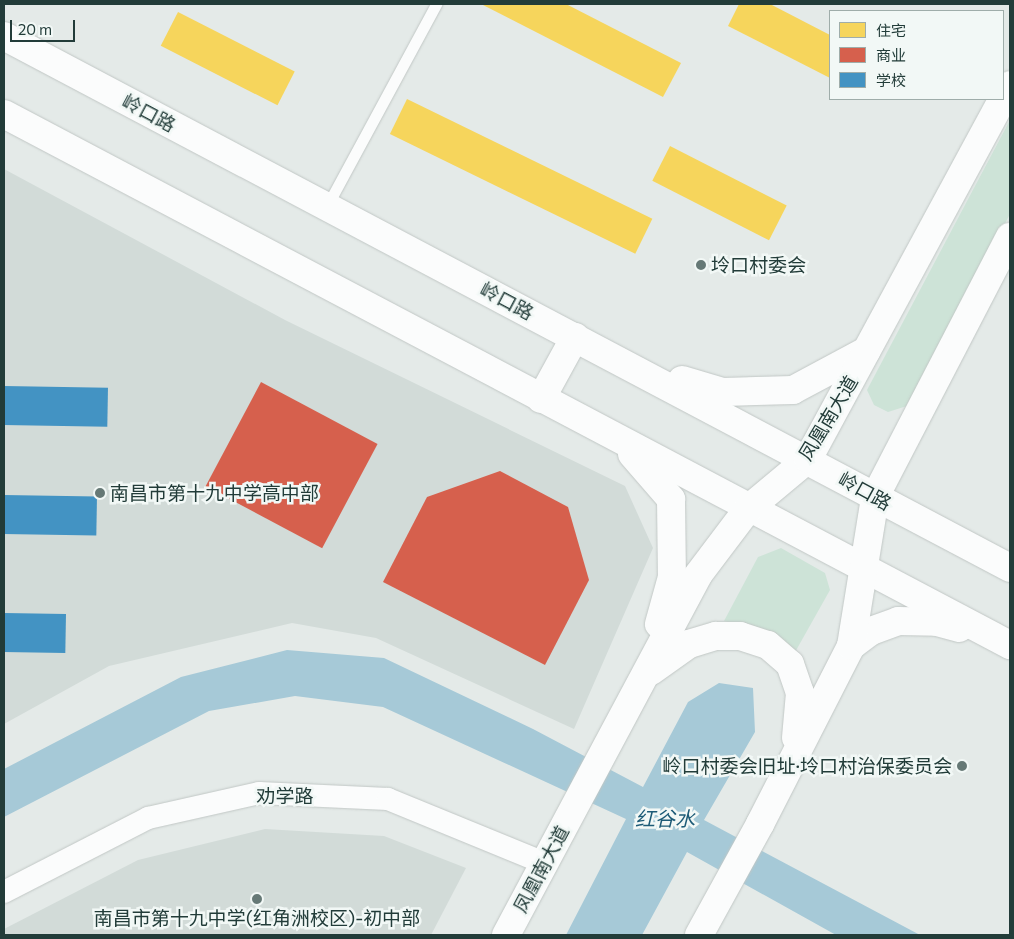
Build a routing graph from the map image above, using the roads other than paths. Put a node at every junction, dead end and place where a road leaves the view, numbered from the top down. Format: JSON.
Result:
{"nodes":[{"id":1,"x":436,"y":4,"type":"edge"},
{"id":2,"x":4,"y":36,"type":"edge"},
{"id":3,"x":1010,"y":85,"type":"edge"},
{"id":4,"x":1004,"y":96,"type":"edge"},
{"id":5,"x":1002,"y":100,"type":"edge"},
{"id":6,"x":4,"y":114,"type":"edge"},
{"id":7,"x":327,"y":206,"type":"junction"},
{"id":8,"x":1010,"y":237,"type":"edge"},
{"id":9,"x":575,"y":337,"type":"junction"},
{"id":10,"x":866,"y":351,"type":"junction"},
{"id":11,"x":630,"y":366,"type":"junction"},
{"id":12,"x":540,"y":399,"type":"junction"},
{"id":13,"x":622,"y":442,"type":"junction"},
{"id":14,"x":808,"y":459,"type":"junction"},
{"id":15,"x":875,"y":497,"type":"junction"},
{"id":16,"x":748,"y":509,"type":"junction"},
{"id":17,"x":863,"y":568,"type":"junction"},
{"id":18,"x":1010,"y":568,"type":"edge"},
{"id":19,"x":1008,"y":644,"type":"edge"},
{"id":20,"x":851,"y":646,"type":"junction"},
{"id":21,"x":644,"y":676,"type":"junction"},
{"id":22,"x":795,"y":752,"type":"junction"},
{"id":23,"x":544,"y":863,"type":"junction"},
{"id":24,"x":4,"y":892,"type":"edge"},
{"id":25,"x":506,"y":935,"type":"edge"},
{"id":26,"x":699,"y":935,"type":"edge"}],
"edges":[{"from":1,"to":7,"type":"lane"},
{"from":2,"to":7,"type":"main road","name":"岭口路"},
{"from":3,"to":4,"type":"main road","name":"凤凰南大道"},
{"from":5,"to":10,"type":"main road","name":"凤凰南大道"},
{"from":6,"to":12,"type":"main road"},
{"from":7,"to":9,"type":"main road","name":"岭口路"},
{"from":8,"to":15,"type":"main road"},
{"from":9,"to":11,"type":"main road","name":"岭口路"},
{"from":9,"to":12,"type":"main road"},
{"from":10,"to":11,"type":"main road"},
{"from":10,"to":14,"type":"main road","name":"凤凰南大道"},
{"from":11,"to":14,"type":"main road","name":"岭口路"},
{"from":12,"to":13,"type":"main road"},
{"from":13,"to":16,"type":"main road"},
{"from":13,"to":21,"type":"main road"},
{"from":14,"to":15,"type":"main road","name":"岭口路"},
{"from":14,"to":16,"type":"main road","name":"凤凰南大道"},
{"from":15,"to":17,"type":"main road"},
{"from":15,"to":18,"type":"main road","name":"岭口路"},
{"from":16,"to":17,"type":"main road"},
{"from":16,"to":21,"type":"main road","name":"凤凰南大道"},
{"from":17,"to":19,"type":"main road"},
{"from":17,"to":20,"type":"main road"},
{"from":19,"to":20,"type":"main road"},
{"from":20,"to":22,"type":"main road"},
{"from":21,"to":22,"type":"main road"},
{"from":21,"to":23,"type":"main road","name":"凤凰南大道"},
{"from":22,"to":26,"type":"main road"},
{"from":23,"to":24,"type":"street","name":"劝学路"},
{"from":23,"to":25,"type":"main road","name":"凤凰南大道"}]}
